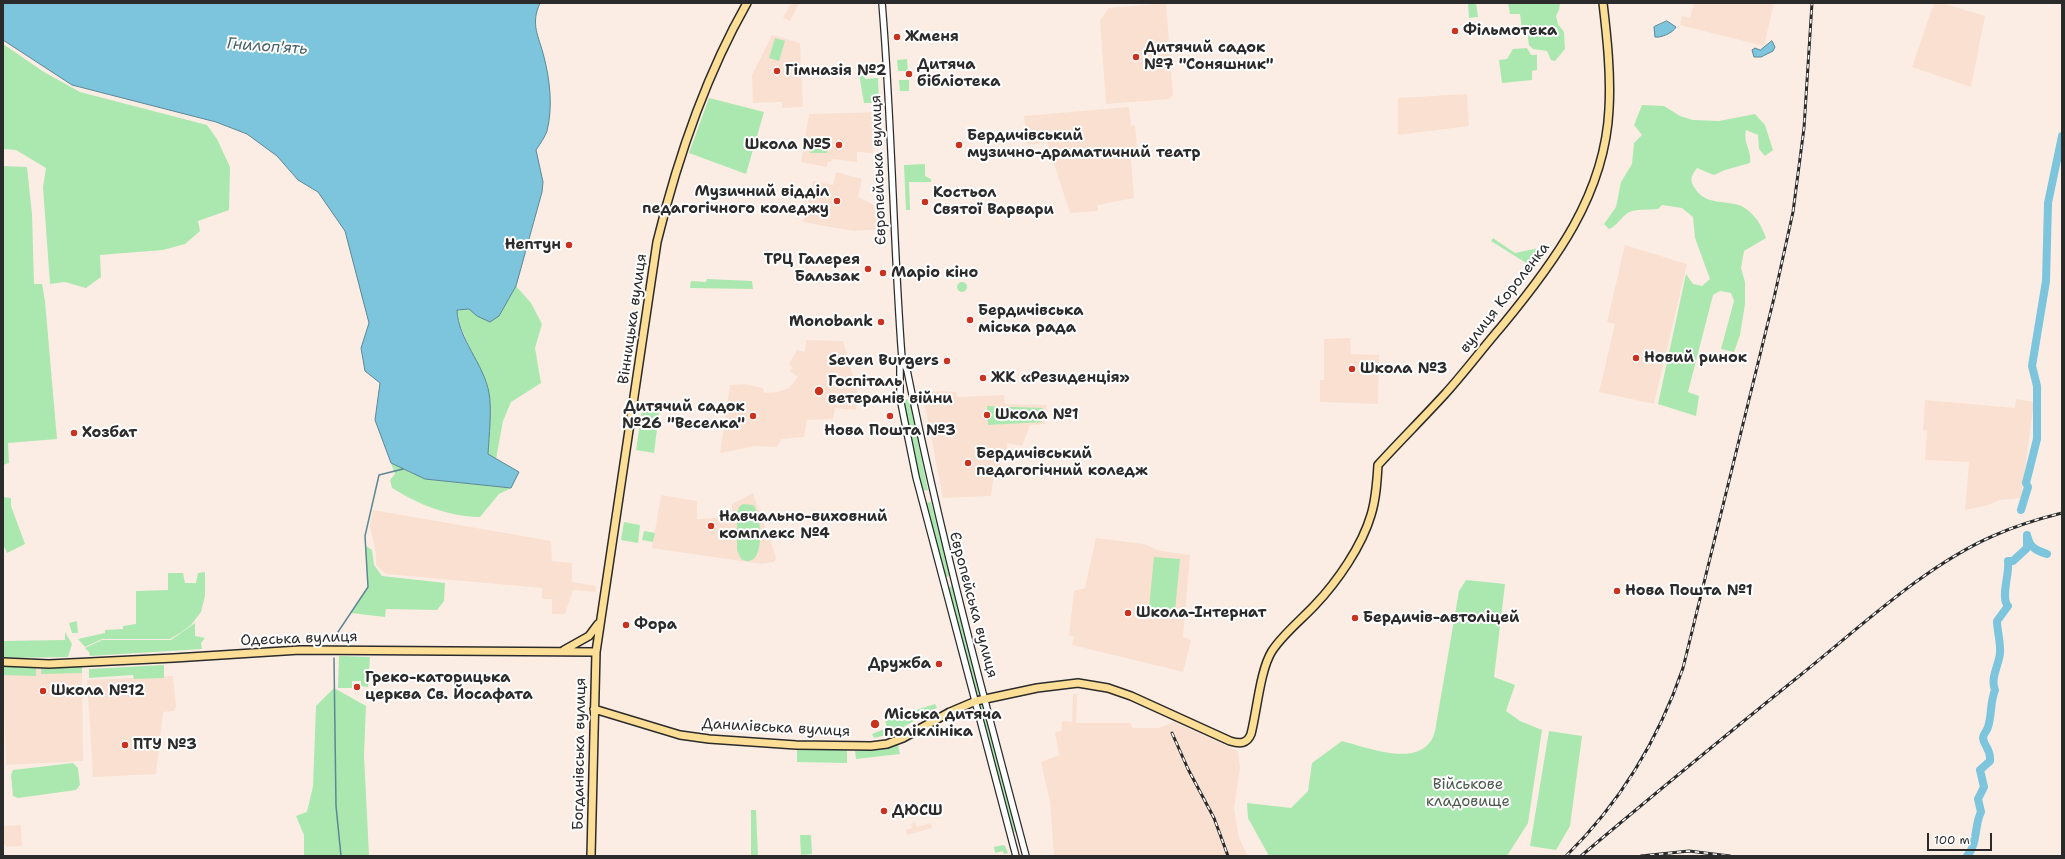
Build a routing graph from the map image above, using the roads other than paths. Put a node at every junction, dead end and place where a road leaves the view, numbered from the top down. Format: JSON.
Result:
{"nodes":[{"id":1,"x":747,"y":3,"type":"edge"},
{"id":2,"x":882,"y":3,"type":"edge"},
{"id":3,"x":1603,"y":3,"type":"edge"},
{"id":4,"x":902,"y":359,"type":"junction"},
{"id":5,"x":599,"y":623,"type":"junction"},
{"id":6,"x":580,"y":642,"type":"junction"},
{"id":7,"x":596,"y":649,"type":"junction"},
{"id":8,"x":560,"y":652,"type":"junction"},
{"id":9,"x":582,"y":652,"type":"junction"},
{"id":10,"x":3,"y":662,"type":"edge"},
{"id":11,"x":595,"y":666,"type":"junction"},
{"id":12,"x":985,"y":698,"type":"junction"},
{"id":13,"x":976,"y":701,"type":"junction"},
{"id":14,"x":594,"y":709,"type":"junction"},
{"id":15,"x":1251,"y":734,"type":"joint"},
{"id":16,"x":591,"y":856,"type":"edge"},
{"id":17,"x":1016,"y":856,"type":"edge"},
{"id":18,"x":1026,"y":856,"type":"edge"}],
"edges":[{"from":1,"to":5,"type":"main road","name":"Вінницька вулиця"},
{"from":2,"to":4,"type":"street","name":"Європейська вулиця"},
{"from":3,"to":15,"type":"main road","name":"вулиця Короленка"},
{"from":4,"to":12,"type":"street","name":"Європейська вулиця"},
{"from":4,"to":13,"type":"street","name":"Європейська вулиця"},
{"from":5,"to":6,"type":"main road"},
{"from":5,"to":7,"type":"main road","name":"Вінницька вулиця"},
{"from":6,"to":7,"type":"main road"},
{"from":6,"to":8,"type":"main road"},
{"from":7,"to":9,"type":"main road","name":"Одеська вулиця"},
{"from":7,"to":11,"type":"main road","name":"Богданівська вулиця"},
{"from":8,"to":9,"type":"main road","name":"Одеська вулиця"},
{"from":8,"to":10,"type":"main road","name":"Одеська вулиця"},
{"from":9,"to":11,"type":"main road"},
{"from":11,"to":14,"type":"main road","name":"Богданівська вулиця"},
{"from":12,"to":13,"type":"main road","name":"Данилівська вулиця"},
{"from":12,"to":15,"type":"main road","name":"Данилівська вулиця"},
{"from":12,"to":18,"type":"street","name":"Європейська вулиця"},
{"from":13,"to":14,"type":"main road","name":"Данилівська вулиця"},
{"from":13,"to":17,"type":"street","name":"Європейська вулиця"},
{"from":14,"to":16,"type":"main road","name":"Богданівська вулиця"}]}
